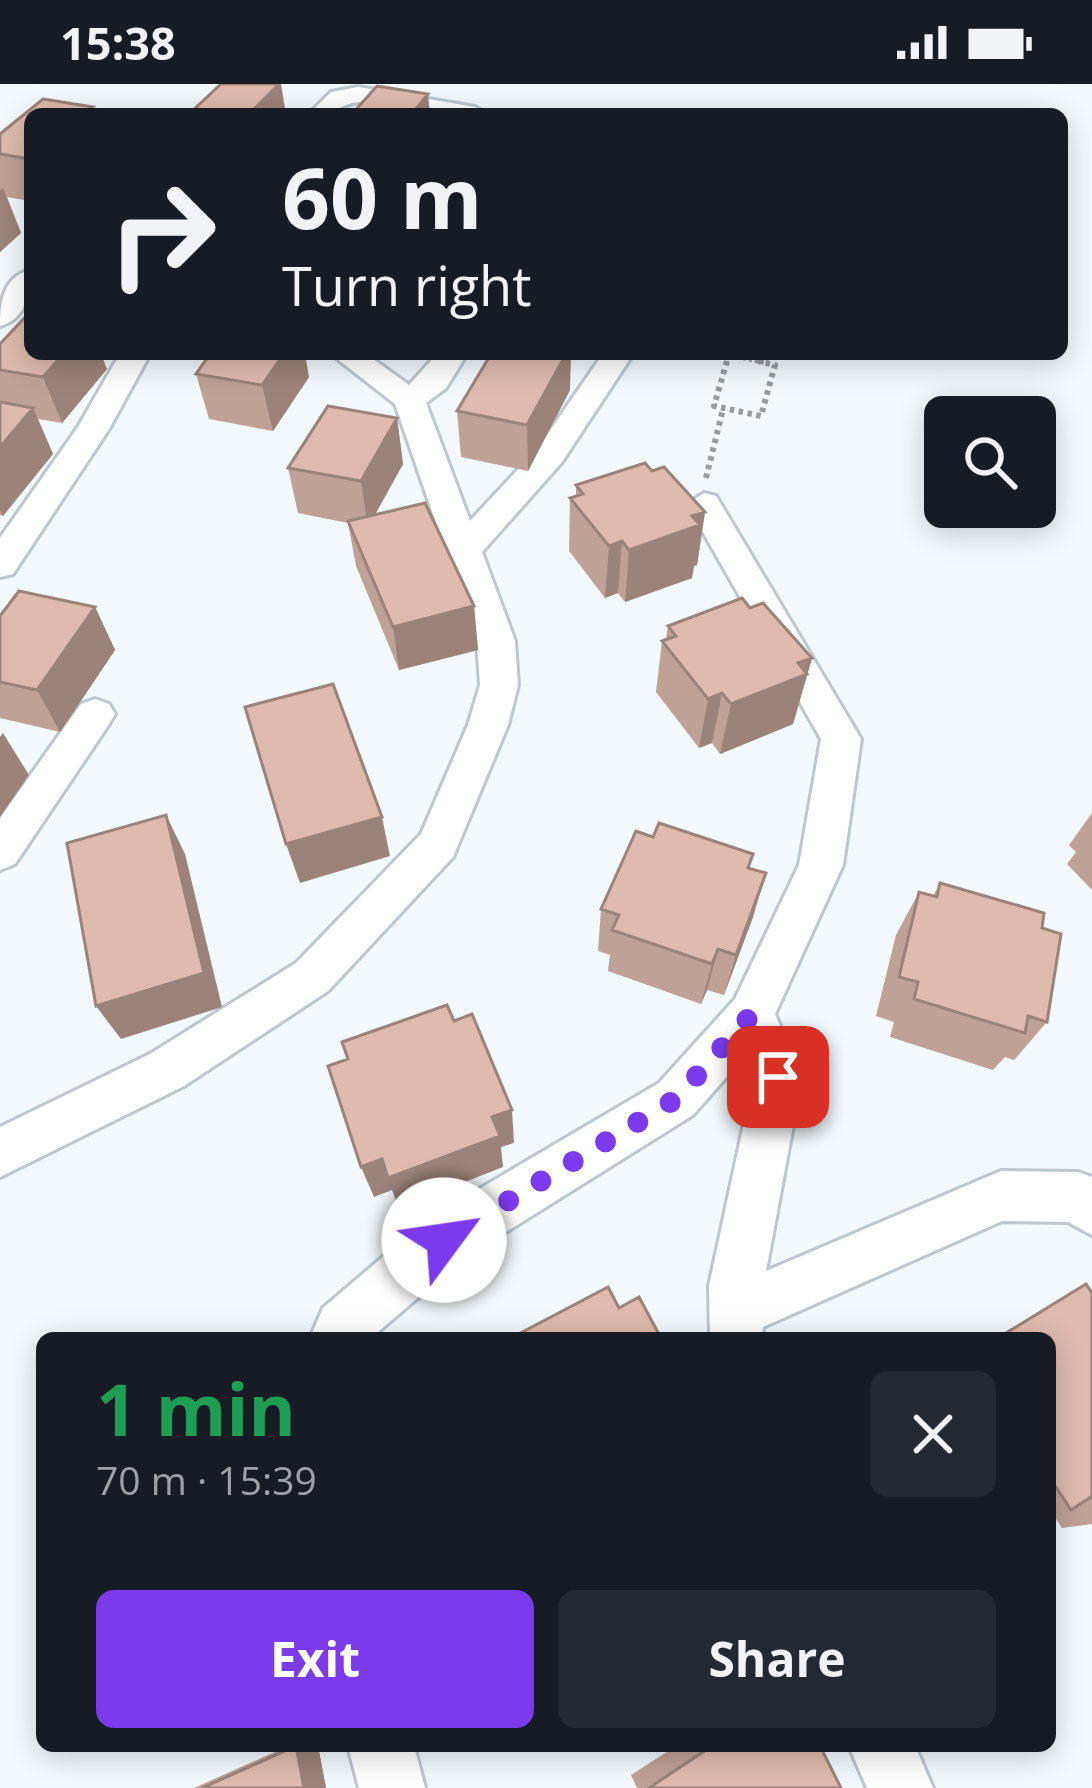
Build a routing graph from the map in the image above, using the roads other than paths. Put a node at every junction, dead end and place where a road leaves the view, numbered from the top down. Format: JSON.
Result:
{"nodes":[{"id":1,"x":328,"y":108,"type":"edge"},
{"id":2,"x":440,"y":108,"type":"edge"},
{"id":3,"x":24,"y":287,"type":"edge"},
{"id":4,"x":0,"y":317,"type":"edge"},
{"id":5,"x":132,"y":360,"type":"edge"},
{"id":6,"x":354,"y":360,"type":"edge"},
{"id":7,"x":448,"y":360,"type":"edge"},
{"id":8,"x":614,"y":360,"type":"edge"},
{"id":9,"x":409,"y":400,"type":"junction"},
{"id":10,"x":704,"y":504,"type":"edge"},
{"id":11,"x":465,"y":548,"type":"junction"},
{"id":12,"x":0,"y":565,"type":"edge"},
{"id":13,"x":95,"y":714,"type":"dead end"},
{"id":14,"x":0,"y":852,"type":"edge"},
{"id":15,"x":752,"y":1014,"type":"junction"},
{"id":16,"x":0,"y":1154,"type":"edge"},
{"id":17,"x":1092,"y":1209,"type":"edge"},
{"id":18,"x":736,"y":1324,"type":"edge"},
{"id":19,"x":340,"y":1332,"type":"edge"},
{"id":20,"x":383,"y":1752,"type":"edge"},
{"id":21,"x":885,"y":1752,"type":"edge"},
{"id":22,"x":392,"y":1788,"type":"edge"},
{"id":23,"x":901,"y":1788,"type":"edge"}],
"edges":[{"from":1,"to":2,"type":"street"},
{"from":3,"to":4,"type":"street"},
{"from":5,"to":12,"type":"street"},
{"from":6,"to":9,"type":"street"},
{"from":7,"to":9,"type":"street"},
{"from":8,"to":11,"type":"street"},
{"from":9,"to":11,"type":"street"},
{"from":10,"to":15,"type":"street"},
{"from":11,"to":16,"type":"street"},
{"from":13,"to":14,"type":"street"},
{"from":15,"to":18,"type":"street"},
{"from":15,"to":19,"type":"street"},
{"from":17,"to":18,"type":"street"},
{"from":20,"to":22,"type":"street"},
{"from":21,"to":23,"type":"street"}]}
